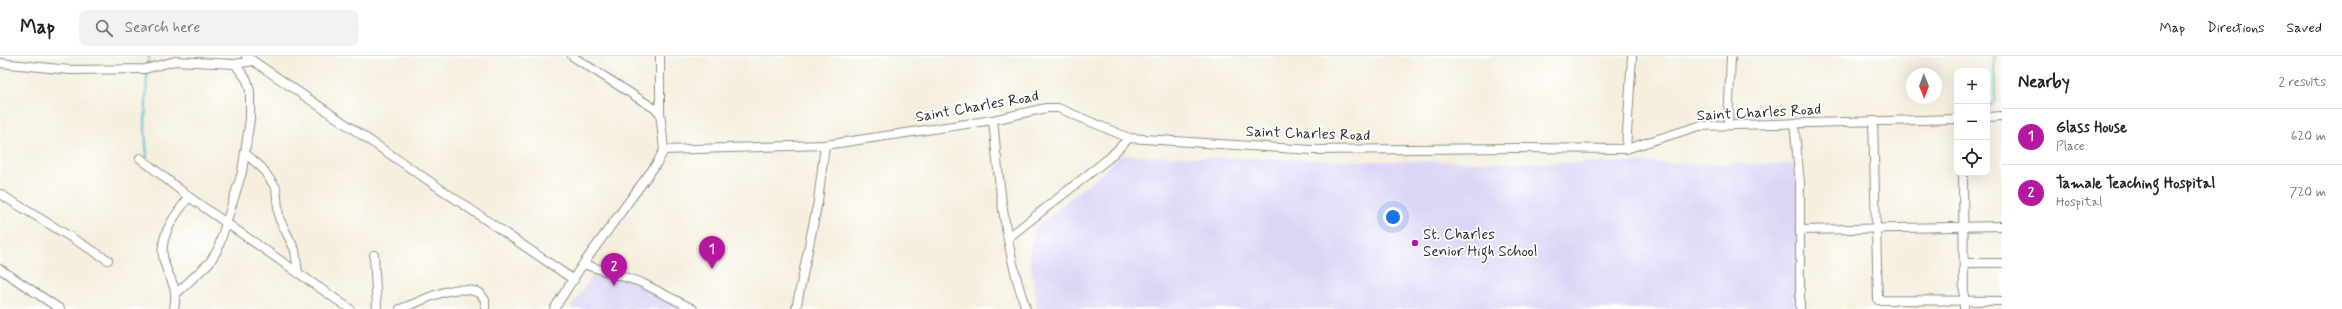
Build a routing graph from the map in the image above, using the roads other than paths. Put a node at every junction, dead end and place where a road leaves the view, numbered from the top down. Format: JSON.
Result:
{"nodes":[{"id":1,"x":246,"y":56,"type":"edge"},
{"id":2,"x":572,"y":56,"type":"edge"},
{"id":3,"x":660,"y":56,"type":"edge"},
{"id":4,"x":1632,"y":56,"type":"edge"},
{"id":5,"x":1731,"y":56,"type":"edge"},
{"id":6,"x":253,"y":61,"type":"junction"},
{"id":7,"x":0,"y":63,"type":"edge"},
{"id":8,"x":235,"y":64,"type":"junction"},
{"id":9,"x":660,"y":112,"type":"junction"},
{"id":10,"x":2002,"y":116,"type":"edge"},
{"id":11,"x":1990,"y":117,"type":"edge"},
{"id":12,"x":1954,"y":119,"type":"edge"},
{"id":13,"x":992,"y":120,"type":"junction"},
{"id":14,"x":1873,"y":121,"type":"junction"},
{"id":15,"x":1794,"y":123,"type":"junction"},
{"id":16,"x":1728,"y":125,"type":"junction"},
{"id":17,"x":1129,"y":138,"type":"junction"},
{"id":18,"x":824,"y":145,"type":"junction"},
{"id":19,"x":1626,"y":149,"type":"junction"},
{"id":20,"x":664,"y":150,"type":"junction"},
{"id":21,"x":246,"y":152,"type":"junction"},
{"id":22,"x":140,"y":158,"type":"dead end"},
{"id":23,"x":1963,"y":176,"type":"edge"},
{"id":24,"x":0,"y":194,"type":"edge"},
{"id":25,"x":189,"y":197,"type":"junction"},
{"id":26,"x":226,"y":223,"type":"junction"},
{"id":27,"x":1963,"y":226,"type":"junction"},
{"id":28,"x":2002,"y":226,"type":"edge"},
{"id":29,"x":1877,"y":228,"type":"junction"},
{"id":30,"x":1800,"y":230,"type":"junction"},
{"id":31,"x":1009,"y":237,"type":"junction"},
{"id":32,"x":374,"y":255,"type":"dead end"},
{"id":33,"x":108,"y":260,"type":"dead end"},
{"id":34,"x":1964,"y":263,"type":"junction"},
{"id":35,"x":2002,"y":263,"type":"edge"},
{"id":36,"x":583,"y":264,"type":"junction"},
{"id":37,"x":0,"y":269,"type":"edge"},
{"id":38,"x":298,"y":273,"type":"junction"},
{"id":39,"x":574,"y":280,"type":"junction"},
{"id":40,"x":177,"y":293,"type":"junction"},
{"id":41,"x":2002,"y":301,"type":"edge"},
{"id":42,"x":1964,"y":305,"type":"edge"},
{"id":43,"x":60,"y":309,"type":"edge"},
{"id":44,"x":174,"y":309,"type":"edge"},
{"id":45,"x":350,"y":309,"type":"edge"},
{"id":46,"x":376,"y":309,"type":"edge"},
{"id":47,"x":400,"y":309,"type":"edge"},
{"id":48,"x":485,"y":309,"type":"edge"},
{"id":49,"x":554,"y":309,"type":"edge"},
{"id":50,"x":693,"y":309,"type":"edge"},
{"id":51,"x":796,"y":309,"type":"edge"},
{"id":52,"x":1026,"y":309,"type":"edge"},
{"id":53,"x":1800,"y":309,"type":"edge"}],
"edges":[{"from":1,"to":6,"type":"street"},
{"from":2,"to":9,"type":"street"},
{"from":3,"to":9,"type":"street"},
{"from":4,"to":19,"type":"street"},
{"from":5,"to":16,"type":"street"},
{"from":6,"to":8,"type":"street"},
{"from":6,"to":39,"type":"street"},
{"from":7,"to":8,"type":"street"},
{"from":8,"to":21,"type":"street"},
{"from":9,"to":20,"type":"street"},
{"from":10,"to":11,"type":"street"},
{"from":12,"to":14,"type":"street","name":"Saint Charles Road"},
{"from":13,"to":17,"type":"street","name":"Saint Charles Road"},
{"from":13,"to":18,"type":"street","name":"Saint Charles Road"},
{"from":13,"to":31,"type":"street"},
{"from":14,"to":15,"type":"street","name":"Saint Charles Road"},
{"from":14,"to":29,"type":"street"},
{"from":15,"to":16,"type":"street","name":"Saint Charles Road"},
{"from":15,"to":30,"type":"street"},
{"from":16,"to":19,"type":"street","name":"Saint Charles Road"},
{"from":17,"to":19,"type":"street","name":"Saint Charles Road"},
{"from":17,"to":31,"type":"street"},
{"from":18,"to":20,"type":"street","name":"Saint Charles Road"},
{"from":18,"to":51,"type":"street"},
{"from":20,"to":36,"type":"street"},
{"from":21,"to":26,"type":"street"},
{"from":21,"to":38,"type":"street"},
{"from":22,"to":25,"type":"street"},
{"from":23,"to":27,"type":"street"},
{"from":24,"to":33,"type":"street"},
{"from":25,"to":26,"type":"street"},
{"from":25,"to":40,"type":"street"},
{"from":26,"to":38,"type":"street"},
{"from":26,"to":40,"type":"street"},
{"from":27,"to":28,"type":"street"},
{"from":27,"to":29,"type":"street"},
{"from":27,"to":34,"type":"street"},
{"from":29,"to":30,"type":"street"},
{"from":29,"to":42,"type":"street"},
{"from":30,"to":53,"type":"street"},
{"from":31,"to":52,"type":"street"},
{"from":32,"to":46,"type":"street"},
{"from":34,"to":35,"type":"street"},
{"from":34,"to":42,"type":"street"},
{"from":36,"to":39,"type":"street"},
{"from":36,"to":50,"type":"street"},
{"from":37,"to":43,"type":"street"},
{"from":38,"to":45,"type":"street"},
{"from":39,"to":49,"type":"street"},
{"from":40,"to":44,"type":"street"},
{"from":41,"to":42,"type":"street"},
{"from":47,"to":48,"type":"street"}]}
